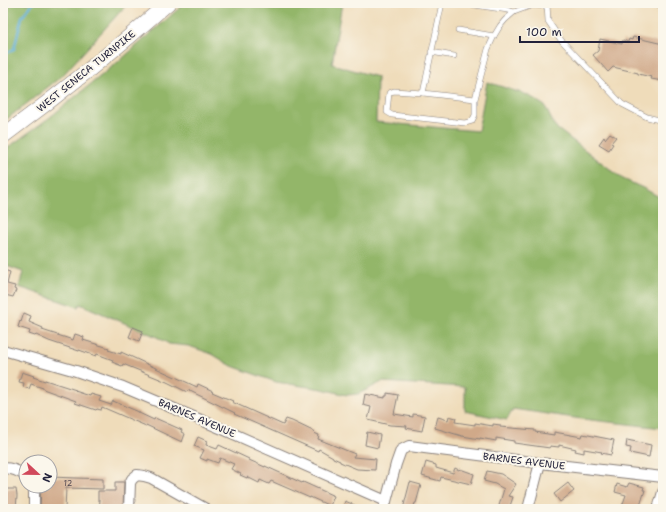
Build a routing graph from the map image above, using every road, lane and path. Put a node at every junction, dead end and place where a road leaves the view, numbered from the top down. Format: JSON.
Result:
{"nodes":[{"id":1,"x":168,"y":3,"type":"edge"},
{"id":2,"x":442,"y":3,"type":"edge"},
{"id":3,"x":461,"y":3,"type":"edge"},
{"id":4,"x":652,"y":3,"type":"edge"},
{"id":5,"x":470,"y":4,"type":"edge"},
{"id":6,"x":533,"y":4,"type":"edge"},
{"id":7,"x":547,"y":4,"type":"edge"},
{"id":8,"x":663,"y":6,"type":"edge"},
{"id":9,"x":514,"y":12,"type":"junction"},
{"id":10,"x":458,"y":30,"type":"dead end"},
{"id":11,"x":494,"y":36,"type":"junction"},
{"id":12,"x":431,"y":52,"type":"junction"},
{"id":13,"x":454,"y":56,"type":"dead end"},
{"id":14,"x":423,"y":93,"type":"junction"},
{"id":15,"x":475,"y":99,"type":"junction"},
{"id":16,"x":663,"y":121,"type":"edge"},
{"id":17,"x":3,"y":136,"type":"edge"},
{"id":18,"x":3,"y":350,"type":"edge"},
{"id":19,"x":540,"y":463,"type":"junction"},
{"id":20,"x":3,"y":468,"type":"edge"},
{"id":21,"x":18,"y":472,"type":"edge"},
{"id":22,"x":663,"y":477,"type":"edge"},
{"id":23,"x":663,"y":492,"type":"edge"},
{"id":24,"x":34,"y":494,"type":"edge"},
{"id":25,"x":385,"y":505,"type":"edge"},
{"id":26,"x":34,"y":509,"type":"edge"},
{"id":27,"x":129,"y":509,"type":"edge"},
{"id":28,"x":206,"y":509,"type":"edge"},
{"id":29,"x":528,"y":509,"type":"edge"},
{"id":30,"x":658,"y":509,"type":"edge"}],
"edges":[{"from":1,"to":17,"type":"main road","name":"WEST SENECA TURNPIKE"},
{"from":2,"to":12,"type":"lane"},
{"from":3,"to":5,"type":"lane"},
{"from":4,"to":8,"type":"lane"},
{"from":5,"to":9,"type":"lane"},
{"from":6,"to":7,"type":"lane"},
{"from":6,"to":9,"type":"lane"},
{"from":7,"to":16,"type":"lane"},
{"from":9,"to":11,"type":"lane"},
{"from":10,"to":11,"type":"lane"},
{"from":11,"to":15,"type":"lane"},
{"from":12,"to":13,"type":"lane"},
{"from":12,"to":14,"type":"lane"},
{"from":14,"to":15,"type":"lane"},
{"from":14,"to":15,"type":"lane"},
{"from":18,"to":25,"type":"street","name":"BARNES AVENUE"},
{"from":19,"to":22,"type":"street","name":"BARNES AVENUE"},
{"from":19,"to":25,"type":"street","name":"BARNES AVENUE"},
{"from":19,"to":29,"type":"street"},
{"from":20,"to":21,"type":"street"},
{"from":23,"to":30,"type":"street"},
{"from":24,"to":26,"type":"street"},
{"from":27,"to":28,"type":"street"}]}
